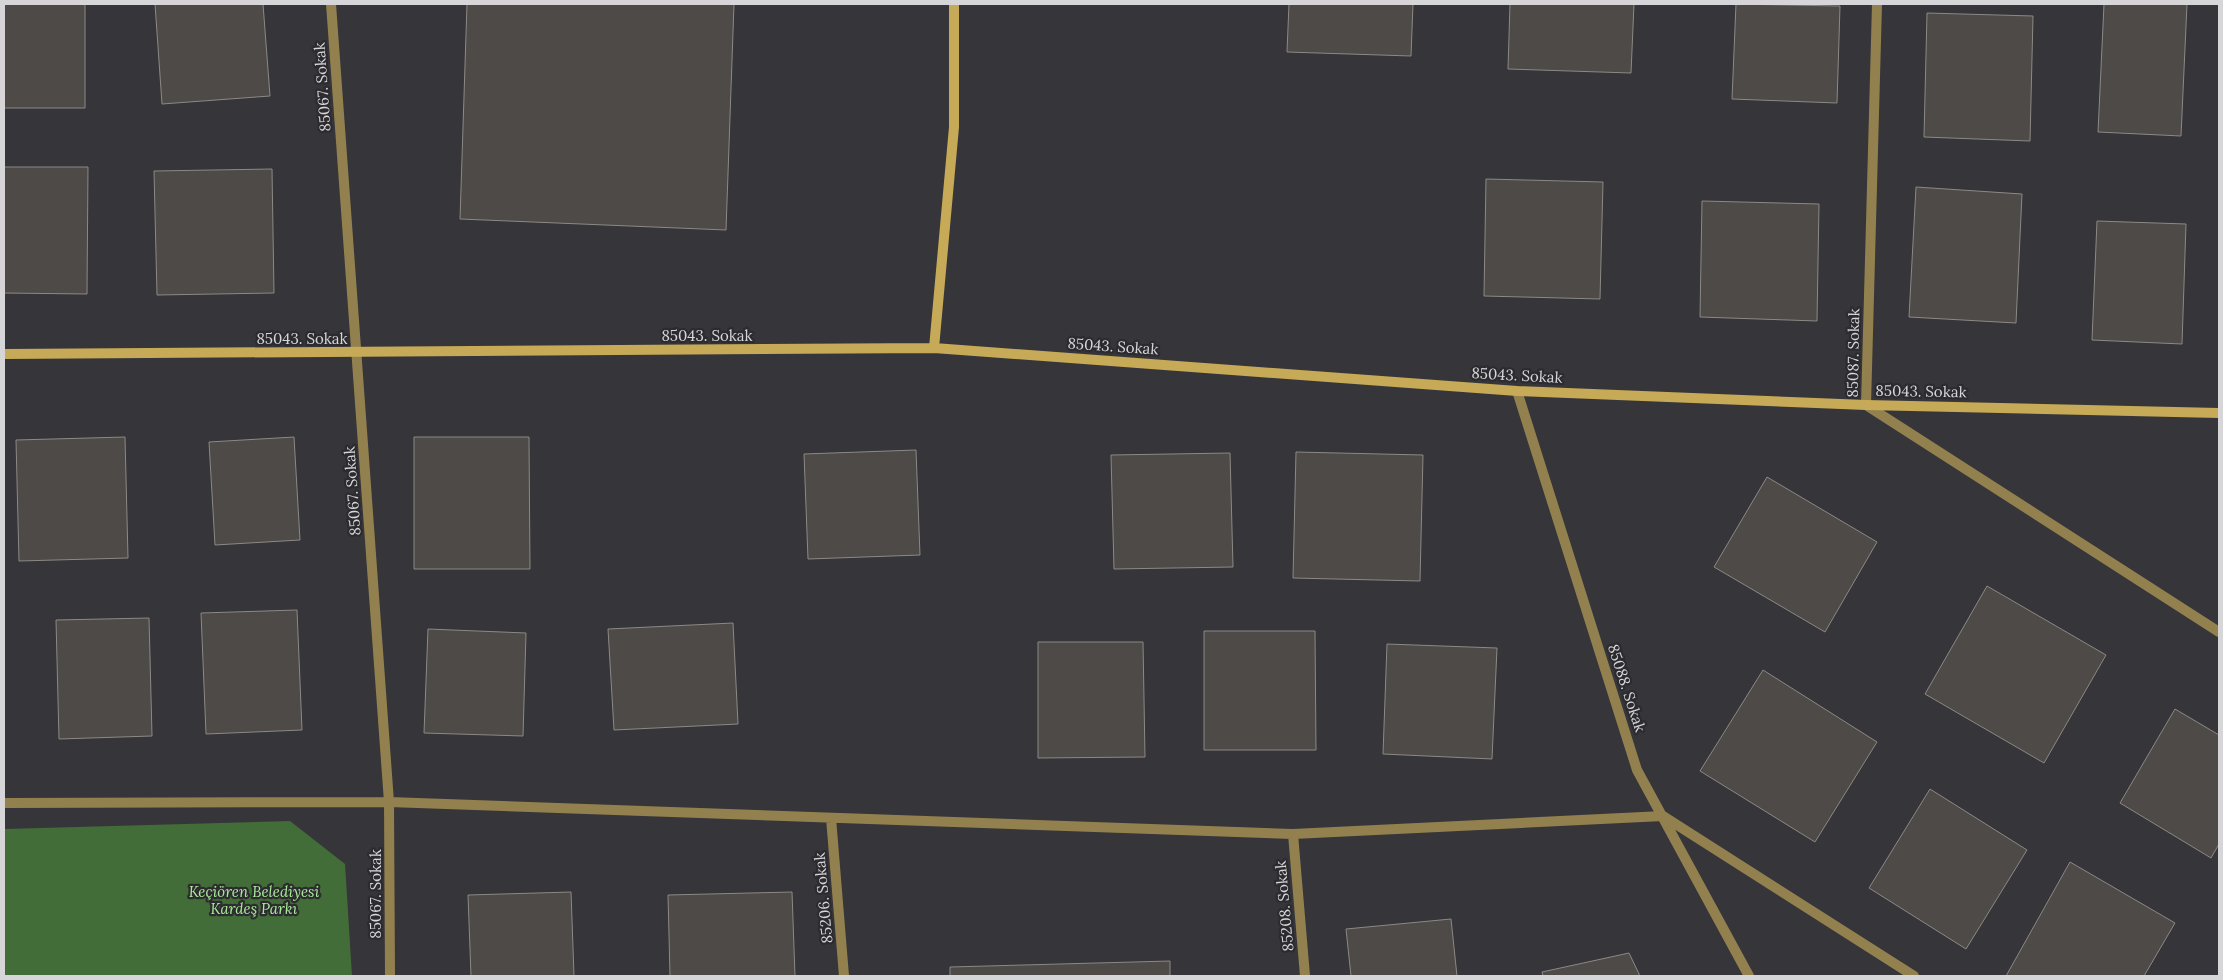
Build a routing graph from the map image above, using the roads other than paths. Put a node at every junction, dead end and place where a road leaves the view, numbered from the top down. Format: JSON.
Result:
{"nodes":[{"id":1,"x":331,"y":4,"type":"edge"},
{"id":2,"x":954,"y":4,"type":"edge"},
{"id":3,"x":1877,"y":4,"type":"edge"},
{"id":4,"x":934,"y":348,"type":"junction"},
{"id":5,"x":357,"y":352,"type":"junction"},
{"id":6,"x":4,"y":354,"type":"edge"},
{"id":7,"x":1517,"y":391,"type":"junction"},
{"id":8,"x":1866,"y":405,"type":"junction"},
{"id":9,"x":2219,"y":413,"type":"edge"},
{"id":10,"x":2219,"y":632,"type":"edge"},
{"id":11,"x":389,"y":802,"type":"junction"},
{"id":12,"x":4,"y":803,"type":"edge"},
{"id":13,"x":1663,"y":816,"type":"junction"},
{"id":14,"x":831,"y":818,"type":"junction"},
{"id":15,"x":1293,"y":834,"type":"junction"},
{"id":16,"x":390,"y":976,"type":"edge"},
{"id":17,"x":844,"y":976,"type":"edge"},
{"id":18,"x":1306,"y":976,"type":"edge"},
{"id":19,"x":1749,"y":976,"type":"edge"},
{"id":20,"x":1914,"y":976,"type":"edge"}],
"edges":[{"from":1,"to":5,"type":"street","name":"85067. Sokak"},
{"from":2,"to":4,"type":"street"},
{"from":3,"to":8,"type":"street","name":"85087. Sokak"},
{"from":4,"to":5,"type":"street","name":"85043. Sokak"},
{"from":4,"to":7,"type":"street","name":"85043. Sokak"},
{"from":5,"to":6,"type":"street","name":"85043. Sokak"},
{"from":5,"to":11,"type":"street","name":"85067. Sokak"},
{"from":7,"to":8,"type":"street","name":"85043. Sokak"},
{"from":7,"to":13,"type":"street","name":"85088. Sokak"},
{"from":8,"to":9,"type":"street","name":"85043. Sokak"},
{"from":8,"to":10,"type":"street","name":"85087. Sokak"},
{"from":11,"to":12,"type":"street"},
{"from":11,"to":14,"type":"street"},
{"from":11,"to":16,"type":"street","name":"85067. Sokak"},
{"from":13,"to":15,"type":"street"},
{"from":13,"to":19,"type":"street","name":"85088. Sokak"},
{"from":13,"to":20,"type":"street"},
{"from":14,"to":15,"type":"street"},
{"from":14,"to":17,"type":"street","name":"85206. Sokak"},
{"from":15,"to":18,"type":"street","name":"85208. Sokak"}]}
